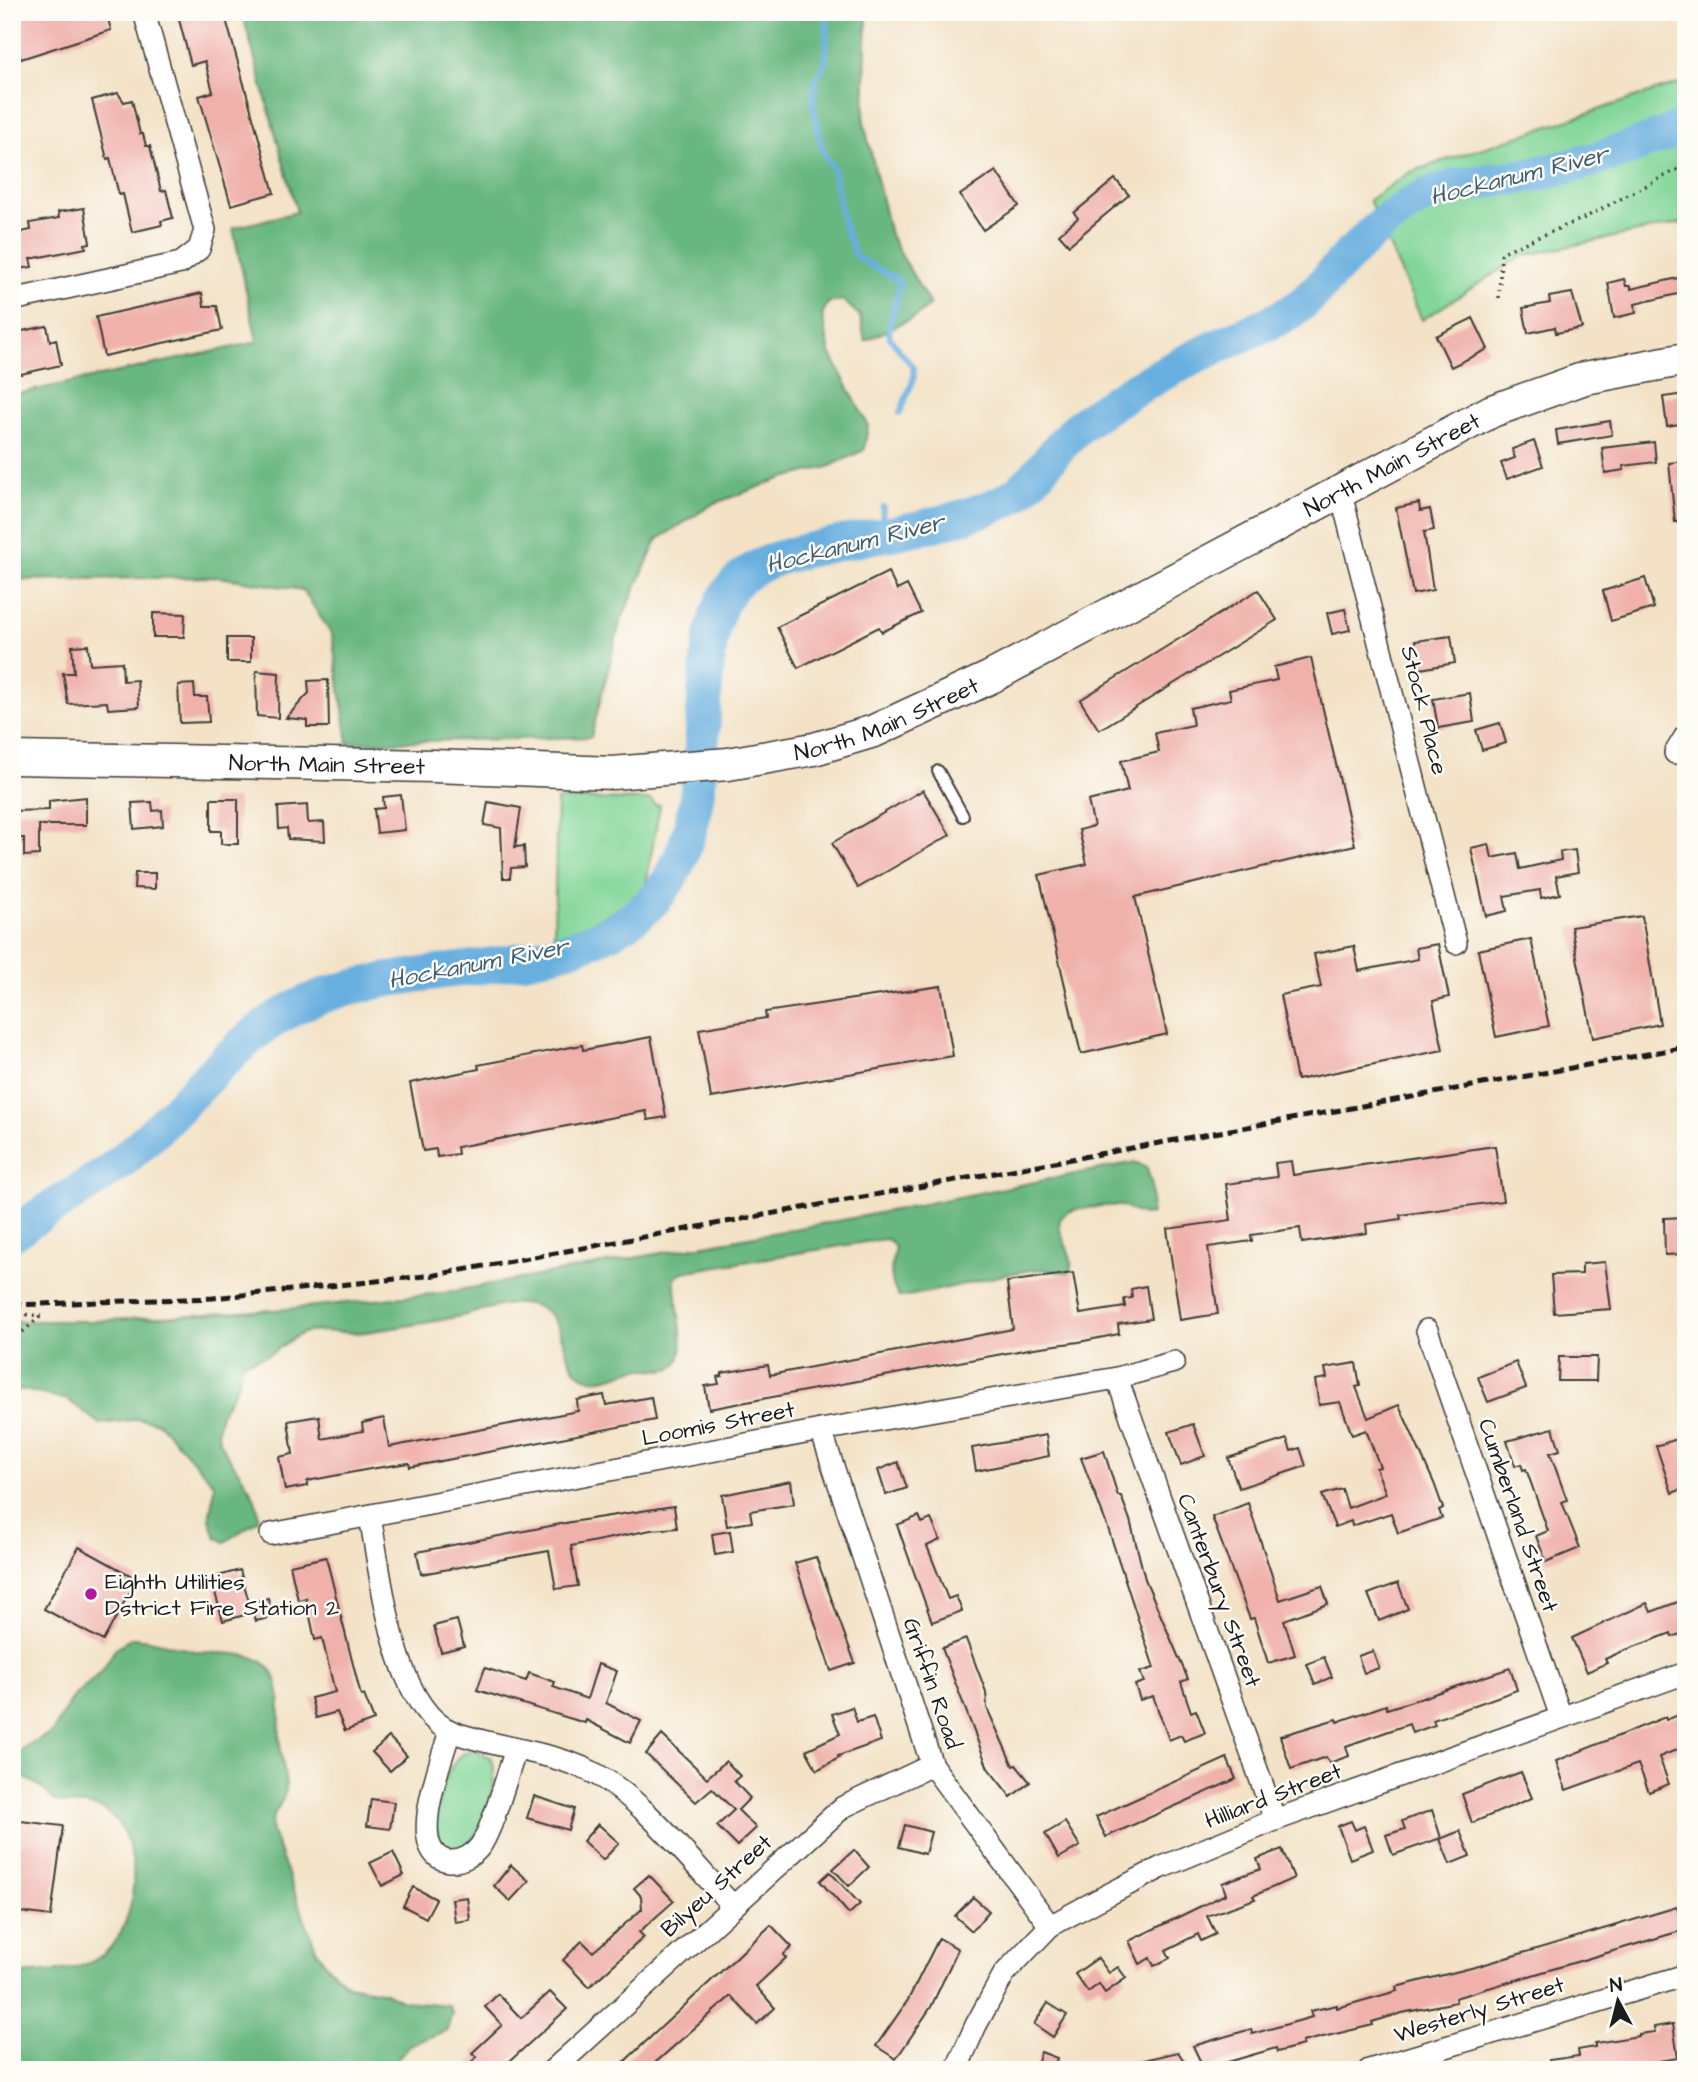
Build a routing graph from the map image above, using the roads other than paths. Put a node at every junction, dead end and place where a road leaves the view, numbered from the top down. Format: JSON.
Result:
{"nodes":[{"id":1,"x":144,"y":12,"type":"edge"},
{"id":2,"x":12,"y":300,"type":"edge"},
{"id":3,"x":1686,"y":359,"type":"edge"},
{"id":4,"x":1340,"y":490,"type":"junction"},
{"id":5,"x":12,"y":758,"type":"edge"},
{"id":6,"x":938,"y":771,"type":"dead end"},
{"id":7,"x":963,"y":816,"type":"dead end"},
{"id":8,"x":1456,"y":943,"type":"dead end"},
{"id":9,"x":1427,"y":1330,"type":"dead end"},
{"id":10,"x":1174,"y":1362,"type":"dead end"},
{"id":11,"x":1118,"y":1378,"type":"junction"},
{"id":12,"x":821,"y":1430,"type":"junction"},
{"id":13,"x":370,"y":1517,"type":"junction"},
{"id":14,"x":271,"y":1534,"type":"dead end"},
{"id":15,"x":1686,"y":1673,"type":"edge"},
{"id":16,"x":1562,"y":1717,"type":"junction"},
{"id":17,"x":450,"y":1731,"type":"junction"},
{"id":18,"x":516,"y":1750,"type":"junction"},
{"id":19,"x":932,"y":1765,"type":"junction"},
{"id":20,"x":1275,"y":1820,"type":"junction"},
{"id":21,"x":732,"y":1905,"type":"junction"},
{"id":22,"x":1051,"y":1926,"type":"junction"},
{"id":23,"x":1686,"y":1975,"type":"edge"},
{"id":24,"x":553,"y":2070,"type":"edge"},
{"id":25,"x":956,"y":2070,"type":"edge"},
{"id":26,"x":1368,"y":2070,"type":"edge"}],
"edges":[{"from":1,"to":2,"type":"street"},
{"from":3,"to":4,"type":"main road","name":"North Main Street"},
{"from":4,"to":5,"type":"main road","name":"North Main Street"},
{"from":4,"to":8,"type":"street","name":"Stock Place"},
{"from":6,"to":7,"type":"lane"},
{"from":9,"to":16,"type":"street","name":"Cumberland Street"},
{"from":10,"to":11,"type":"street","name":"Loomis Street"},
{"from":11,"to":12,"type":"street","name":"Loomis Street"},
{"from":11,"to":20,"type":"street","name":"Canterbury Street"},
{"from":12,"to":13,"type":"street","name":"Loomis Street"},
{"from":12,"to":19,"type":"street","name":"Griffin Road"},
{"from":13,"to":14,"type":"street","name":"Loomis Street"},
{"from":13,"to":17,"type":"street"},
{"from":15,"to":16,"type":"street","name":"Hilliard Street"},
{"from":16,"to":20,"type":"street","name":"Hilliard Street"},
{"from":17,"to":18,"type":"street"},
{"from":17,"to":18,"type":"street"},
{"from":18,"to":21,"type":"street"},
{"from":19,"to":21,"type":"street","name":"Bilyeu Street"},
{"from":19,"to":22,"type":"street","name":"Griffin Road"},
{"from":20,"to":22,"type":"street","name":"Hilliard Street"},
{"from":21,"to":24,"type":"street","name":"Bilyeu Street"},
{"from":22,"to":25,"type":"street","name":"Hilliard Street"},
{"from":23,"to":26,"type":"street","name":"Westerly Street"}]}
